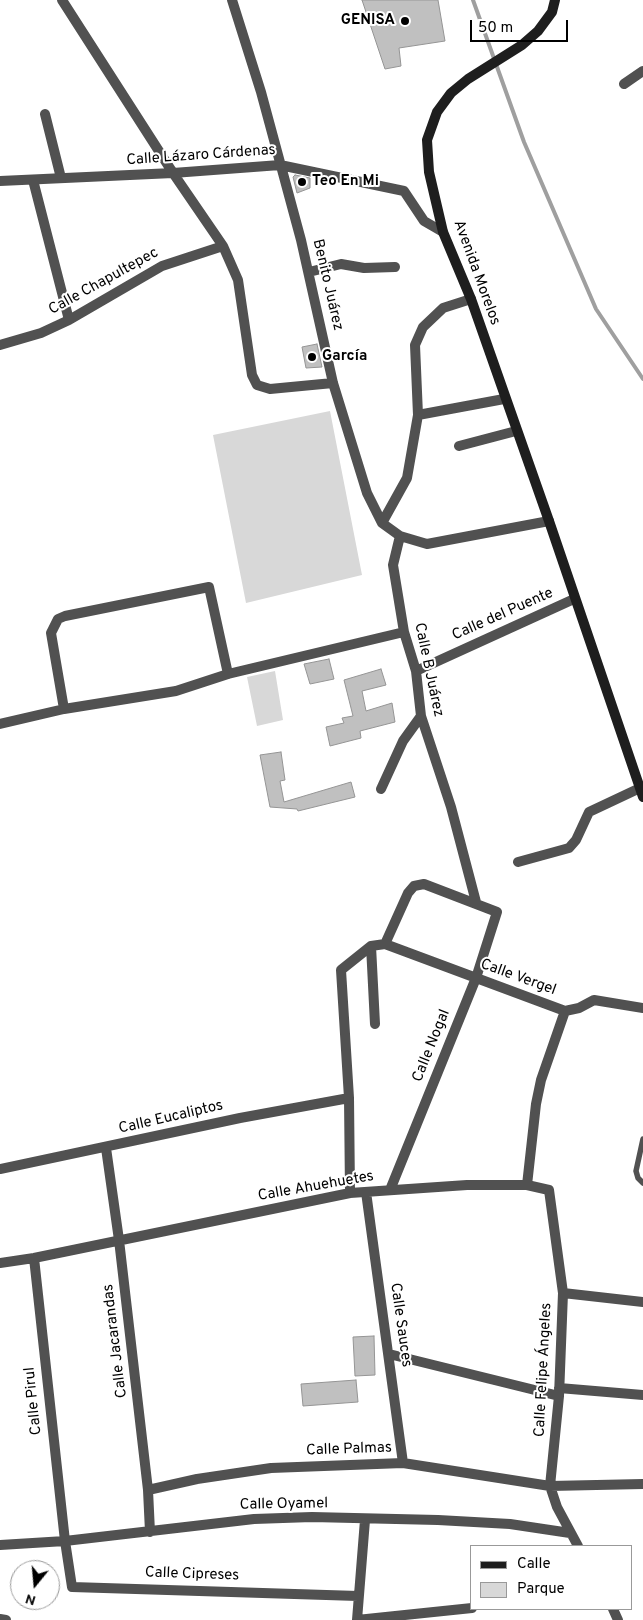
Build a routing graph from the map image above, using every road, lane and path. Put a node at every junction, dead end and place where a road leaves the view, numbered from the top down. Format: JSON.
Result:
{"nodes":[{"id":1,"x":62,"y":0,"type":"edge"},
{"id":2,"x":232,"y":0,"type":"edge"},
{"id":3,"x":555,"y":0,"type":"edge"},
{"id":4,"x":643,"y":71,"type":"edge"},
{"id":5,"x":624,"y":84,"type":"dead end"},
{"id":6,"x":45,"y":114,"type":"dead end"},
{"id":7,"x":280,"y":165,"type":"junction"},
{"id":8,"x":173,"y":173,"type":"junction"},
{"id":9,"x":62,"y":178,"type":"junction"},
{"id":10,"x":0,"y":180,"type":"edge"},
{"id":11,"x":33,"y":180,"type":"junction"},
{"id":12,"x":443,"y":232,"type":"junction"},
{"id":13,"x":223,"y":246,"type":"junction"},
{"id":14,"x":395,"y":267,"type":"dead end"},
{"id":15,"x":309,"y":272,"type":"junction"},
{"id":16,"x":471,"y":299,"type":"junction"},
{"id":17,"x":69,"y":320,"type":"junction"},
{"id":18,"x":0,"y":345,"type":"edge"},
{"id":19,"x":333,"y":383,"type":"junction"},
{"id":20,"x":504,"y":398,"type":"junction"},
{"id":21,"x":418,"y":415,"type":"junction"},
{"id":22,"x":516,"y":430,"type":"junction"},
{"id":23,"x":459,"y":446,"type":"dead end"},
{"id":24,"x":549,"y":521,"type":"junction"},
{"id":25,"x":382,"y":523,"type":"junction"},
{"id":26,"x":400,"y":536,"type":"junction"},
{"id":27,"x":574,"y":599,"type":"junction"},
{"id":28,"x":404,"y":632,"type":"junction"},
{"id":29,"x":416,"y":671,"type":"junction"},
{"id":30,"x":228,"y":674,"type":"junction"},
{"id":31,"x":64,"y":709,"type":"junction"},
{"id":32,"x":421,"y":716,"type":"junction"},
{"id":33,"x":0,"y":724,"type":"edge"},
{"id":34,"x":381,"y":789,"type":"dead end"},
{"id":35,"x":641,"y":792,"type":"edge"},
{"id":36,"x":518,"y":862,"type":"dead end"},
{"id":37,"x":476,"y":902,"type":"junction"},
{"id":38,"x":385,"y":944,"type":"junction"},
{"id":39,"x":371,"y":946,"type":"junction"},
{"id":40,"x":476,"y":978,"type":"junction"},
{"id":41,"x":643,"y":1008,"type":"edge"},
{"id":42,"x":565,"y":1011,"type":"junction"},
{"id":43,"x":375,"y":1024,"type":"dead end"},
{"id":44,"x":349,"y":1098,"type":"junction"},
{"id":45,"x":643,"y":1139,"type":"edge"},
{"id":46,"x":106,"y":1148,"type":"junction"},
{"id":47,"x":0,"y":1169,"type":"edge"},
{"id":48,"x":643,"y":1183,"type":"edge"},
{"id":49,"x":527,"y":1185,"type":"junction"},
{"id":50,"x":390,"y":1190,"type":"junction"},
{"id":51,"x":549,"y":1190,"type":"joint"},
{"id":52,"x":366,"y":1192,"type":"junction"},
{"id":53,"x":350,"y":1193,"type":"junction"},
{"id":54,"x":119,"y":1240,"type":"junction"},
{"id":55,"x":34,"y":1258,"type":"junction"},
{"id":56,"x":0,"y":1263,"type":"edge"},
{"id":57,"x":563,"y":1293,"type":"junction"},
{"id":58,"x":643,"y":1302,"type":"edge"},
{"id":59,"x":389,"y":1354,"type":"junction"},
{"id":60,"x":559,"y":1392,"type":"junction"},
{"id":61,"x":643,"y":1395,"type":"edge"},
{"id":62,"x":403,"y":1463,"type":"junction"},
{"id":63,"x":643,"y":1484,"type":"edge"},
{"id":64,"x":550,"y":1486,"type":"junction"},
{"id":65,"x":148,"y":1490,"type":"junction"},
{"id":66,"x":365,"y":1520,"type":"junction"},
{"id":67,"x":150,"y":1532,"type":"junction"},
{"id":68,"x":570,"y":1533,"type":"junction"},
{"id":69,"x":65,"y":1541,"type":"junction"},
{"id":70,"x":0,"y":1545,"type":"edge"},
{"id":71,"x":577,"y":1545,"type":"edge"},
{"id":72,"x":358,"y":1596,"type":"junction"},
{"id":73,"x":470,"y":1608,"type":"edge"},
{"id":74,"x":0,"y":1620,"type":"edge"},
{"id":75,"x":6,"y":1620,"type":"edge"},
{"id":76,"x":357,"y":1620,"type":"edge"}],
"edges":[{"from":1,"to":8,"type":"street"},
{"from":2,"to":7,"type":"street","name":"Benito Juárez"},
{"from":3,"to":12,"type":"main road","name":"Avenida Morelos"},
{"from":4,"to":5,"type":"street"},
{"from":6,"to":9,"type":"street"},
{"from":7,"to":8,"type":"street","name":"Calle Lázaro Cárdenas"},
{"from":7,"to":12,"type":"street","name":"Calle Lázaro Cárdenas"},
{"from":7,"to":15,"type":"street","name":"Benito Juárez"},
{"from":8,"to":9,"type":"street","name":"Calle Lázaro Cárdenas"},
{"from":8,"to":13,"type":"street"},
{"from":9,"to":11,"type":"street","name":"Calle Lázaro Cárdenas"},
{"from":10,"to":11,"type":"street","name":"Calle Lázaro Cárdenas"},
{"from":11,"to":17,"type":"street"},
{"from":12,"to":16,"type":"main road","name":"Avenida Morelos"},
{"from":13,"to":17,"type":"street","name":"Calle Chapultepec"},
{"from":13,"to":19,"type":"street"},
{"from":14,"to":15,"type":"street"},
{"from":15,"to":19,"type":"street","name":"Benito Juárez"},
{"from":16,"to":20,"type":"main road","name":"Avenida Morelos"},
{"from":16,"to":21,"type":"street"},
{"from":17,"to":18,"type":"street","name":"Calle Chapultepec"},
{"from":19,"to":25,"type":"street","name":"Benito Juárez"},
{"from":20,"to":21,"type":"street"},
{"from":20,"to":22,"type":"main road","name":"Avenida Morelos"},
{"from":21,"to":25,"type":"street"},
{"from":22,"to":23,"type":"street"},
{"from":22,"to":24,"type":"main road","name":"Avenida Morelos"},
{"from":24,"to":26,"type":"street","name":"Benito Juárez"},
{"from":24,"to":27,"type":"main road","name":"Avenida Morelos"},
{"from":25,"to":26,"type":"street","name":"Benito Juárez"},
{"from":26,"to":28,"type":"street","name":"Calle B Juárez"},
{"from":27,"to":29,"type":"street","name":"Calle del Puente"},
{"from":27,"to":35,"type":"main road","name":"Avenida Morelos"},
{"from":28,"to":29,"type":"street","name":"Calle B Juárez"},
{"from":28,"to":30,"type":"street"},
{"from":29,"to":32,"type":"street","name":"Calle B Juárez"},
{"from":30,"to":31,"type":"street"},
{"from":30,"to":31,"type":"street"},
{"from":31,"to":33,"type":"street"},
{"from":32,"to":34,"type":"street"},
{"from":32,"to":37,"type":"street","name":"Calle B Juárez"},
{"from":35,"to":36,"type":"street"},
{"from":37,"to":38,"type":"street"},
{"from":37,"to":40,"type":"street","name":"Calle Nogal"},
{"from":38,"to":39,"type":"street"},
{"from":38,"to":40,"type":"street","name":"Calle Vergel"},
{"from":39,"to":43,"type":"street"},
{"from":39,"to":44,"type":"street"},
{"from":40,"to":42,"type":"street","name":"Calle Vergel"},
{"from":40,"to":50,"type":"street","name":"Calle Nogal"},
{"from":41,"to":42,"type":"street","name":"Calle Vergel"},
{"from":42,"to":49,"type":"street"},
{"from":44,"to":46,"type":"street","name":"Calle Eucaliptos"},
{"from":44,"to":53,"type":"street"},
{"from":45,"to":48,"type":"lane"},
{"from":46,"to":47,"type":"street","name":"Calle Eucaliptos"},
{"from":46,"to":54,"type":"street","name":"Calle Jacarandas"},
{"from":49,"to":50,"type":"street","name":"Calle Ahuehuetes"},
{"from":49,"to":51,"type":"street","name":"Calle Ahuehuetes"},
{"from":50,"to":52,"type":"street","name":"Calle Ahuehuetes"},
{"from":51,"to":57,"type":"street","name":"Calle Felipe Ángeles"},
{"from":52,"to":53,"type":"street","name":"Calle Ahuehuetes"},
{"from":52,"to":59,"type":"street","name":"Calle Sauces"},
{"from":53,"to":54,"type":"street","name":"Calle Ahuehuetes"},
{"from":54,"to":55,"type":"street","name":"Calle Ahuehuetes"},
{"from":54,"to":65,"type":"street","name":"Calle Jacarandas"},
{"from":55,"to":56,"type":"street","name":"Calle Ahuehuetes"},
{"from":55,"to":69,"type":"street","name":"Calle Pirul"},
{"from":57,"to":58,"type":"street"},
{"from":57,"to":60,"type":"street","name":"Calle Felipe Ángeles"},
{"from":59,"to":60,"type":"street"},
{"from":59,"to":62,"type":"street","name":"Calle Sauces"},
{"from":60,"to":61,"type":"street"},
{"from":60,"to":64,"type":"street","name":"Calle Felipe Ángeles"},
{"from":62,"to":64,"type":"street","name":"Calle Palmas"},
{"from":62,"to":65,"type":"street","name":"Calle Palmas"},
{"from":63,"to":64,"type":"street","name":"Calle Palmas"},
{"from":64,"to":68,"type":"street","name":"Calle Felipe Ángeles"},
{"from":65,"to":67,"type":"street","name":"Calle Jacarandas"},
{"from":66,"to":67,"type":"street","name":"Calle Oyamel"},
{"from":66,"to":68,"type":"street","name":"Calle Oyamel"},
{"from":66,"to":72,"type":"street"},
{"from":67,"to":69,"type":"street","name":"Calle Oyamel"},
{"from":68,"to":71,"type":"street","name":"Calle Felipe Ángeles"},
{"from":69,"to":70,"type":"street","name":"Calle Oyamel"},
{"from":69,"to":72,"type":"street","name":"Calle Cipreses"},
{"from":72,"to":76,"type":"street"},
{"from":73,"to":76,"type":"street"},
{"from":74,"to":75,"type":"street"}]}
